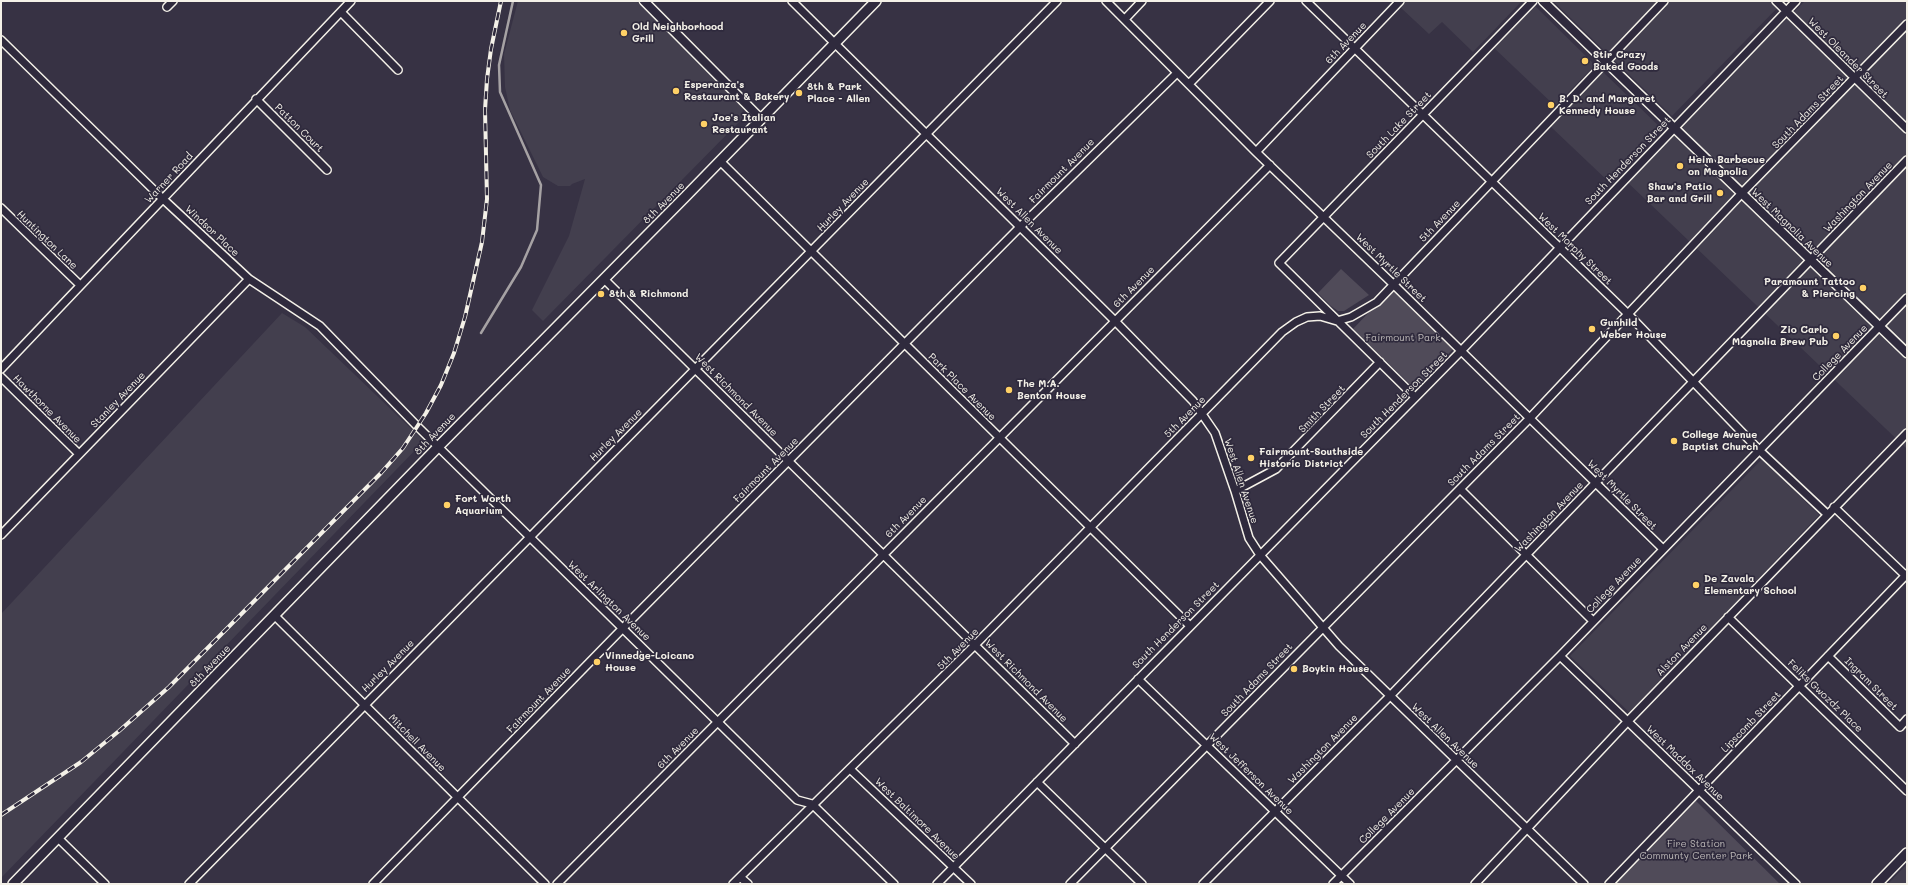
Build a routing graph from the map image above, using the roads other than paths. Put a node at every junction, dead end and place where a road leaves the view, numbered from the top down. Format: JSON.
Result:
{"nodes":[{"id":1,"x":173,"y":1,"type":"edge"},
{"id":2,"x":351,"y":1,"type":"edge"},
{"id":3,"x":644,"y":1,"type":"edge"},
{"id":4,"x":792,"y":1,"type":"edge"},
{"id":5,"x":876,"y":1,"type":"edge"},
{"id":6,"x":1057,"y":1,"type":"edge"},
{"id":7,"x":1106,"y":1,"type":"edge"},
{"id":8,"x":1142,"y":1,"type":"edge"},
{"id":9,"x":1270,"y":1,"type":"edge"},
{"id":10,"x":1306,"y":1,"type":"edge"},
{"id":11,"x":1400,"y":1,"type":"edge"},
{"id":12,"x":1533,"y":1,"type":"edge"},
{"id":13,"x":1543,"y":1,"type":"edge"},
{"id":14,"x":1664,"y":1,"type":"edge"},
{"id":15,"x":1776,"y":1,"type":"edge"},
{"id":16,"x":1796,"y":1,"type":"edge"},
{"id":17,"x":167,"y":7,"type":"dead end"},
{"id":18,"x":1786,"y":11,"type":"junction"},
{"id":19,"x":341,"y":12,"type":"junction"},
{"id":20,"x":1125,"y":19,"type":"junction"},
{"id":21,"x":1907,"y":24,"type":"edge"},
{"id":22,"x":1,"y":40,"type":"edge"},
{"id":23,"x":836,"y":43,"type":"junction"},
{"id":24,"x":1355,"y":48,"type":"junction"},
{"id":25,"x":1606,"y":62,"type":"junction"},
{"id":26,"x":398,"y":70,"type":"dead end"},
{"id":27,"x":1177,"y":72,"type":"junction"},
{"id":28,"x":1855,"y":78,"type":"junction"},
{"id":29,"x":1189,"y":84,"type":"junction"},
{"id":30,"x":256,"y":99,"type":"junction"},
{"id":31,"x":1423,"y":115,"type":"junction"},
{"id":32,"x":761,"y":119,"type":"junction"},
{"id":33,"x":1674,"y":128,"type":"junction"},
{"id":34,"x":1907,"y":129,"type":"edge"},
{"id":35,"x":927,"y":134,"type":"junction"},
{"id":36,"x":1256,"y":152,"type":"junction"},
{"id":37,"x":1907,"y":160,"type":"edge"},
{"id":38,"x":720,"y":162,"type":"junction"},
{"id":39,"x":1270,"y":165,"type":"junction"},
{"id":40,"x":327,"y":170,"type":"dead end"},
{"id":41,"x":1492,"y":181,"type":"junction"},
{"id":42,"x":1742,"y":193,"type":"junction"},
{"id":43,"x":163,"y":199,"type":"junction"},
{"id":44,"x":1,"y":208,"type":"edge"},
{"id":45,"x":1324,"y":217,"type":"junction"},
{"id":46,"x":1020,"y":227,"type":"junction"},
{"id":47,"x":1559,"y":247,"type":"junction"},
{"id":48,"x":811,"y":252,"type":"junction"},
{"id":49,"x":1812,"y":260,"type":"junction"},
{"id":50,"x":249,"y":279,"type":"junction"},
{"id":51,"x":604,"y":279,"type":"junction"},
{"id":52,"x":1393,"y":284,"type":"junction"},
{"id":53,"x":80,"y":285,"type":"junction"},
{"id":54,"x":1907,"y":298,"type":"edge"},
{"id":55,"x":1628,"y":314,"type":"junction"},
{"id":56,"x":1115,"y":321,"type":"junction"},
{"id":57,"x":1337,"y":321,"type":"junction"},
{"id":58,"x":1880,"y":326,"type":"junction"},
{"id":59,"x":904,"y":344,"type":"junction"},
{"id":60,"x":1461,"y":351,"type":"junction"},
{"id":61,"x":1907,"y":352,"type":"edge"},
{"id":62,"x":1380,"y":362,"type":"junction"},
{"id":63,"x":1,"y":369,"type":"edge"},
{"id":64,"x":696,"y":369,"type":"junction"},
{"id":65,"x":1,"y":377,"type":"edge"},
{"id":66,"x":1694,"y":382,"type":"junction"},
{"id":67,"x":1415,"y":397,"type":"junction"},
{"id":68,"x":1203,"y":414,"type":"junction"},
{"id":69,"x":1530,"y":418,"type":"junction"},
{"id":70,"x":418,"y":427,"type":"joint"},
{"id":71,"x":1907,"y":433,"type":"edge"},
{"id":72,"x":999,"y":437,"type":"junction"},
{"id":73,"x":438,"y":447,"type":"junction"},
{"id":74,"x":1760,"y":450,"type":"junction"},
{"id":75,"x":79,"y":454,"type":"junction"},
{"id":76,"x":789,"y":461,"type":"junction"},
{"id":77,"x":1596,"y":483,"type":"junction"},
{"id":78,"x":1460,"y":489,"type":"junction"},
{"id":79,"x":1235,"y":491,"type":"junction"},
{"id":80,"x":1834,"y":507,"type":"junction"},
{"id":81,"x":1827,"y":514,"type":"junction"},
{"id":82,"x":1090,"y":527,"type":"junction"},
{"id":83,"x":1,"y":535,"type":"edge"},
{"id":84,"x":530,"y":537,"type":"junction"},
{"id":85,"x":1663,"y":549,"type":"junction"},
{"id":86,"x":883,"y":554,"type":"junction"},
{"id":87,"x":1260,"y":555,"type":"junction"},
{"id":88,"x":1526,"y":555,"type":"junction"},
{"id":89,"x":1907,"y":576,"type":"edge"},
{"id":90,"x":275,"y":616,"type":"junction"},
{"id":91,"x":1728,"y":617,"type":"junction"},
{"id":92,"x":1593,"y":621,"type":"junction"},
{"id":93,"x":1190,"y":626,"type":"junction"},
{"id":94,"x":623,"y":628,"type":"junction"},
{"id":95,"x":1322,"y":628,"type":"junction"},
{"id":96,"x":975,"y":646,"type":"junction"},
{"id":97,"x":1560,"y":656,"type":"junction"},
{"id":98,"x":1828,"y":656,"type":"junction"},
{"id":99,"x":1138,"y":679,"type":"junction"},
{"id":100,"x":1800,"y":686,"type":"junction"},
{"id":101,"x":1390,"y":696,"type":"junction"},
{"id":102,"x":364,"y":704,"type":"junction"},
{"id":103,"x":1907,"y":719,"type":"edge"},
{"id":104,"x":1628,"y":721,"type":"junction"},
{"id":105,"x":718,"y":722,"type":"junction"},
{"id":106,"x":1075,"y":744,"type":"junction"},
{"id":107,"x":1207,"y":746,"type":"junction"},
{"id":108,"x":1456,"y":760,"type":"junction"},
{"id":109,"x":850,"y":769,"type":"junction"},
{"id":110,"x":1037,"y":782,"type":"junction"},
{"id":111,"x":1699,"y":790,"type":"junction"},
{"id":112,"x":1907,"y":791,"type":"edge"},
{"id":113,"x":458,"y":797,"type":"junction"},
{"id":114,"x":812,"y":804,"type":"junction"},
{"id":115,"x":1275,"y":812,"type":"junction"},
{"id":116,"x":1527,"y":829,"type":"junction"},
{"id":117,"x":58,"y":838,"type":"junction"},
{"id":118,"x":1106,"y":849,"type":"junction"},
{"id":119,"x":1907,"y":853,"type":"edge"},
{"id":120,"x":954,"y":868,"type":"junction"},
{"id":121,"x":1341,"y":876,"type":"junction"},
{"id":122,"x":740,"y":877,"type":"junction"},
{"id":123,"x":13,"y":884,"type":"edge"},
{"id":124,"x":105,"y":884,"type":"edge"},
{"id":125,"x":189,"y":884,"type":"edge"},
{"id":126,"x":373,"y":884,"type":"edge"},
{"id":127,"x":545,"y":884,"type":"edge"},
{"id":128,"x":557,"y":884,"type":"edge"},
{"id":129,"x":733,"y":884,"type":"edge"},
{"id":130,"x":748,"y":884,"type":"edge"},
{"id":131,"x":894,"y":884,"type":"edge"},
{"id":132,"x":938,"y":884,"type":"edge"},
{"id":133,"x":971,"y":884,"type":"edge"},
{"id":134,"x":1070,"y":884,"type":"edge"},
{"id":135,"x":1142,"y":884,"type":"edge"},
{"id":136,"x":1203,"y":884,"type":"edge"},
{"id":137,"x":1333,"y":884,"type":"edge"},
{"id":138,"x":1350,"y":884,"type":"edge"},
{"id":139,"x":1475,"y":884,"type":"edge"},
{"id":140,"x":1584,"y":884,"type":"edge"},
{"id":141,"x":1609,"y":884,"type":"edge"},
{"id":142,"x":1796,"y":884,"type":"edge"},
{"id":143,"x":1877,"y":884,"type":"edge"}],
"edges":[{"from":1,"to":17,"type":"street"},
{"from":2,"to":19,"type":"street","name":"Warner Road"},
{"from":3,"to":32,"type":"street"},
{"from":4,"to":23,"type":"street","name":"West Allen Avenue"},
{"from":5,"to":23,"type":"main road","name":"8th Avenue"},
{"from":6,"to":35,"type":"street","name":"Hurley Avenue"},
{"from":7,"to":20,"type":"street","name":"West Myrtle Street"},
{"from":8,"to":20,"type":"street"},
{"from":9,"to":29,"type":"street"},
{"from":10,"to":24,"type":"street","name":"West Morphy Street"},
{"from":11,"to":24,"type":"street","name":"6th Avenue"},
{"from":12,"to":31,"type":"street","name":"South Lake Street"},
{"from":13,"to":25,"type":"street","name":"West Magnolia Avenue"},
{"from":14,"to":25,"type":"street","name":"5th Avenue"},
{"from":15,"to":18,"type":"street","name":"West Oleander Street"},
{"from":16,"to":18,"type":"street","name":"South Henderson Street"},
{"from":18,"to":28,"type":"street","name":"West Oleander Street"},
{"from":18,"to":33,"type":"street","name":"South Henderson Street"},
{"from":19,"to":26,"type":"street"},
{"from":19,"to":30,"type":"street","name":"Warner Road"},
{"from":20,"to":27,"type":"street","name":"West Myrtle Street"},
{"from":21,"to":28,"type":"street","name":"South Adams Street"},
{"from":22,"to":43,"type":"street","name":"Windsor Place"},
{"from":23,"to":32,"type":"main road","name":"8th Avenue"},
{"from":23,"to":35,"type":"street","name":"West Allen Avenue"},
{"from":24,"to":31,"type":"street","name":"West Morphy Street"},
{"from":24,"to":36,"type":"street","name":"6th Avenue"},
{"from":25,"to":33,"type":"street","name":"West Magnolia Avenue"},
{"from":25,"to":41,"type":"street","name":"5th Avenue"},
{"from":27,"to":29,"type":"street","name":"West Myrtle Street"},
{"from":27,"to":46,"type":"street","name":"Fairmount Avenue"},
{"from":28,"to":34,"type":"street","name":"West Oleander Street"},
{"from":28,"to":42,"type":"street","name":"South Adams Street"},
{"from":29,"to":36,"type":"street","name":"West Myrtle Street"},
{"from":30,"to":40,"type":"street","name":"Patton Court"},
{"from":30,"to":43,"type":"street","name":"Warner Road"},
{"from":31,"to":41,"type":"street","name":"West Morphy Street"},
{"from":31,"to":45,"type":"street","name":"South Lake Street"},
{"from":32,"to":38,"type":"main road","name":"8th Avenue"},
{"from":33,"to":42,"type":"street","name":"West Magnolia Avenue"},
{"from":33,"to":47,"type":"street","name":"South Henderson Street"},
{"from":35,"to":46,"type":"street","name":"West Allen Avenue"},
{"from":35,"to":48,"type":"street","name":"Hurley Avenue"},
{"from":36,"to":39,"type":"street","name":"West Myrtle Street"},
{"from":37,"to":49,"type":"street","name":"Washington Avenue"},
{"from":38,"to":48,"type":"street","name":"Park Place Avenue"},
{"from":38,"to":51,"type":"main road","name":"8th Avenue"},
{"from":39,"to":45,"type":"street","name":"West Myrtle Street"},
{"from":39,"to":56,"type":"street","name":"6th Avenue"},
{"from":41,"to":47,"type":"street","name":"West Morphy Street"},
{"from":41,"to":52,"type":"street","name":"5th Avenue"},
{"from":42,"to":49,"type":"street","name":"West Magnolia Avenue"},
{"from":42,"to":55,"type":"street","name":"South Adams Street"},
{"from":43,"to":50,"type":"street","name":"Windsor Place"},
{"from":43,"to":53,"type":"street","name":"Warner Road"},
{"from":44,"to":53,"type":"street","name":"Huntington Lane"},
{"from":45,"to":52,"type":"street","name":"West Myrtle Street"},
{"from":45,"to":57,"type":"street","name":"South Lake Street"},
{"from":46,"to":56,"type":"street","name":"West Allen Avenue"},
{"from":46,"to":59,"type":"street","name":"Fairmount Avenue"},
{"from":47,"to":55,"type":"street","name":"West Morphy Street"},
{"from":47,"to":60,"type":"street","name":"South Henderson Street"},
{"from":48,"to":59,"type":"street","name":"Park Place Avenue"},
{"from":48,"to":64,"type":"street","name":"Hurley Avenue"},
{"from":49,"to":58,"type":"street","name":"West Magnolia Avenue"},
{"from":49,"to":66,"type":"street","name":"Washington Avenue"},
{"from":50,"to":70,"type":"street","name":"Windsor Place"},
{"from":50,"to":75,"type":"street","name":"Stanley Avenue"},
{"from":51,"to":64,"type":"street","name":"West Richmond Avenue"},
{"from":51,"to":73,"type":"main road","name":"8th Avenue"},
{"from":52,"to":57,"type":"street","name":"5th Avenue"},
{"from":52,"to":60,"type":"street","name":"West Myrtle Street"},
{"from":53,"to":63,"type":"street","name":"Warner Road"},
{"from":54,"to":58,"type":"street","name":"College Avenue"},
{"from":55,"to":66,"type":"street","name":"West Morphy Street"},
{"from":55,"to":69,"type":"street","name":"South Adams Street"},
{"from":56,"to":68,"type":"street","name":"West Allen Avenue"},
{"from":56,"to":72,"type":"street","name":"6th Avenue"},
{"from":57,"to":62,"type":"street"},
{"from":57,"to":68,"type":"street","name":"5th Avenue"},
{"from":58,"to":61,"type":"street","name":"West Magnolia Avenue"},
{"from":58,"to":74,"type":"street","name":"College Avenue"},
{"from":59,"to":72,"type":"street","name":"Park Place Avenue"},
{"from":59,"to":76,"type":"street","name":"Fairmount Avenue"},
{"from":60,"to":67,"type":"street","name":"South Henderson Street"},
{"from":60,"to":69,"type":"street","name":"West Myrtle Street"},
{"from":62,"to":67,"type":"street"},
{"from":62,"to":79,"type":"street","name":"Smith Street"},
{"from":64,"to":76,"type":"street","name":"West Richmond Avenue"},
{"from":64,"to":84,"type":"street","name":"Hurley Avenue"},
{"from":65,"to":75,"type":"street","name":"Hawthorne Avenue"},
{"from":66,"to":74,"type":"street","name":"West Morphy Street"},
{"from":66,"to":77,"type":"street","name":"Washington Avenue"},
{"from":67,"to":87,"type":"street","name":"South Henderson Street"},
{"from":68,"to":79,"type":"street","name":"West Allen Avenue"},
{"from":68,"to":82,"type":"street","name":"5th Avenue"},
{"from":69,"to":77,"type":"street","name":"West Myrtle Street"},
{"from":69,"to":78,"type":"street","name":"South Adams Street"},
{"from":70,"to":73,"type":"street","name":"West Arlington Avenue"},
{"from":71,"to":80,"type":"street","name":"Alston Avenue"},
{"from":72,"to":82,"type":"street","name":"Park Place Avenue"},
{"from":72,"to":86,"type":"street","name":"6th Avenue"},
{"from":73,"to":84,"type":"street","name":"West Arlington Avenue"},
{"from":73,"to":90,"type":"main road","name":"8th Avenue"},
{"from":74,"to":81,"type":"street","name":"West Morphy Street"},
{"from":74,"to":85,"type":"street","name":"College Avenue"},
{"from":75,"to":83,"type":"street","name":"Stanley Avenue"},
{"from":76,"to":86,"type":"street","name":"West Richmond Avenue"},
{"from":76,"to":94,"type":"street","name":"Fairmount Avenue"},
{"from":77,"to":85,"type":"street","name":"West Myrtle Street"},
{"from":77,"to":88,"type":"street","name":"Washington Avenue"},
{"from":78,"to":88,"type":"street"},
{"from":78,"to":95,"type":"street","name":"South Adams Street"},
{"from":79,"to":87,"type":"street","name":"West Allen Avenue"},
{"from":80,"to":81,"type":"street","name":"Alston Avenue"},
{"from":80,"to":89,"type":"street"},
{"from":81,"to":91,"type":"street","name":"Alston Avenue"},
{"from":82,"to":93,"type":"street","name":"Park Place Avenue"},
{"from":82,"to":96,"type":"street","name":"5th Avenue"},
{"from":84,"to":94,"type":"street","name":"West Arlington Avenue"},
{"from":84,"to":102,"type":"street","name":"Hurley Avenue"},
{"from":85,"to":92,"type":"street","name":"College Avenue"},
{"from":86,"to":96,"type":"street","name":"West Richmond Avenue"},
{"from":86,"to":105,"type":"street","name":"6th Avenue"},
{"from":87,"to":93,"type":"street","name":"South Henderson Street"},
{"from":87,"to":95,"type":"street","name":"West Allen Avenue"},
{"from":88,"to":92,"type":"street"},
{"from":88,"to":101,"type":"street","name":"Washington Avenue"},
{"from":89,"to":98,"type":"street","name":"Lipscomb Street"},
{"from":90,"to":102,"type":"street","name":"Mitchell Avenue"},
{"from":90,"to":117,"type":"main road","name":"8th Avenue"},
{"from":91,"to":100,"type":"street","name":"Feliks Gwozdz Place"},
{"from":91,"to":104,"type":"street","name":"Alston Avenue"},
{"from":92,"to":97,"type":"street","name":"College Avenue"},
{"from":93,"to":99,"type":"street","name":"South Henderson Street"},
{"from":94,"to":105,"type":"street","name":"West Arlington Avenue"},
{"from":94,"to":113,"type":"street","name":"Fairmount Avenue"},
{"from":95,"to":101,"type":"street","name":"West Allen Avenue"},
{"from":95,"to":107,"type":"street","name":"South Adams Street"},
{"from":96,"to":106,"type":"street","name":"West Richmond Avenue"},
{"from":96,"to":109,"type":"street","name":"5th Avenue"},
{"from":97,"to":104,"type":"street","name":"West Maddox Avenue"},
{"from":97,"to":108,"type":"street","name":"College Avenue"},
{"from":98,"to":100,"type":"street","name":"Lipscomb Street"},
{"from":98,"to":103,"type":"street","name":"Ingram Street"},
{"from":99,"to":106,"type":"street","name":"South Henderson Street"},
{"from":99,"to":107,"type":"street","name":"West Jefferson Avenue"},
{"from":100,"to":111,"type":"street","name":"Lipscomb Street"},
{"from":100,"to":112,"type":"street","name":"Feliks Gwozdz Place"},
{"from":101,"to":108,"type":"street","name":"West Allen Avenue"},
{"from":101,"to":115,"type":"street","name":"Washington Avenue"},
{"from":102,"to":113,"type":"street","name":"Mitchell Avenue"},
{"from":102,"to":125,"type":"street","name":"Hurley Avenue"},
{"from":104,"to":111,"type":"street","name":"West Maddox Avenue"},
{"from":104,"to":116,"type":"street","name":"Alston Avenue"},
{"from":105,"to":114,"type":"street","name":"West Arlington Avenue"},
{"from":105,"to":128,"type":"street","name":"6th Avenue"},
{"from":106,"to":110,"type":"street","name":"South Henderson Street"},
{"from":107,"to":115,"type":"street","name":"West Jefferson Avenue"},
{"from":107,"to":118,"type":"street","name":"South Adams Street"},
{"from":108,"to":116,"type":"street","name":"West Allen Avenue"},
{"from":108,"to":121,"type":"street","name":"College Avenue"},
{"from":109,"to":114,"type":"street","name":"5th Avenue"},
{"from":109,"to":120,"type":"street","name":"West Baltimore Avenue"},
{"from":110,"to":118,"type":"street"},
{"from":110,"to":120,"type":"street","name":"South Henderson Street"},
{"from":111,"to":141,"type":"street","name":"Lipscomb Street"},
{"from":111,"to":142,"type":"street","name":"West Maddox Avenue"},
{"from":113,"to":126,"type":"street","name":"Fairmount Avenue"},
{"from":113,"to":127,"type":"street","name":"Mitchell Avenue"},
{"from":114,"to":122,"type":"street","name":"5th Avenue"},
{"from":114,"to":131,"type":"street","name":"West Arlington Avenue"},
{"from":115,"to":121,"type":"street","name":"West Jefferson Avenue"},
{"from":115,"to":136,"type":"street","name":"Washington Avenue"},
{"from":116,"to":139,"type":"street","name":"Alston Avenue"},
{"from":116,"to":140,"type":"street","name":"West Allen Avenue"},
{"from":117,"to":123,"type":"main road","name":"8th Avenue"},
{"from":117,"to":124,"type":"street"},
{"from":118,"to":134,"type":"street","name":"South Adams Street"},
{"from":118,"to":135,"type":"street"},
{"from":119,"to":143,"type":"main road"},
{"from":120,"to":132,"type":"street","name":"South Henderson Street"},
{"from":120,"to":133,"type":"street","name":"West Baltimore Avenue"},
{"from":121,"to":137,"type":"street","name":"College Avenue"},
{"from":121,"to":138,"type":"street","name":"West Jefferson Avenue"},
{"from":122,"to":129,"type":"street","name":"5th Avenue"},
{"from":122,"to":130,"type":"street"}]}
